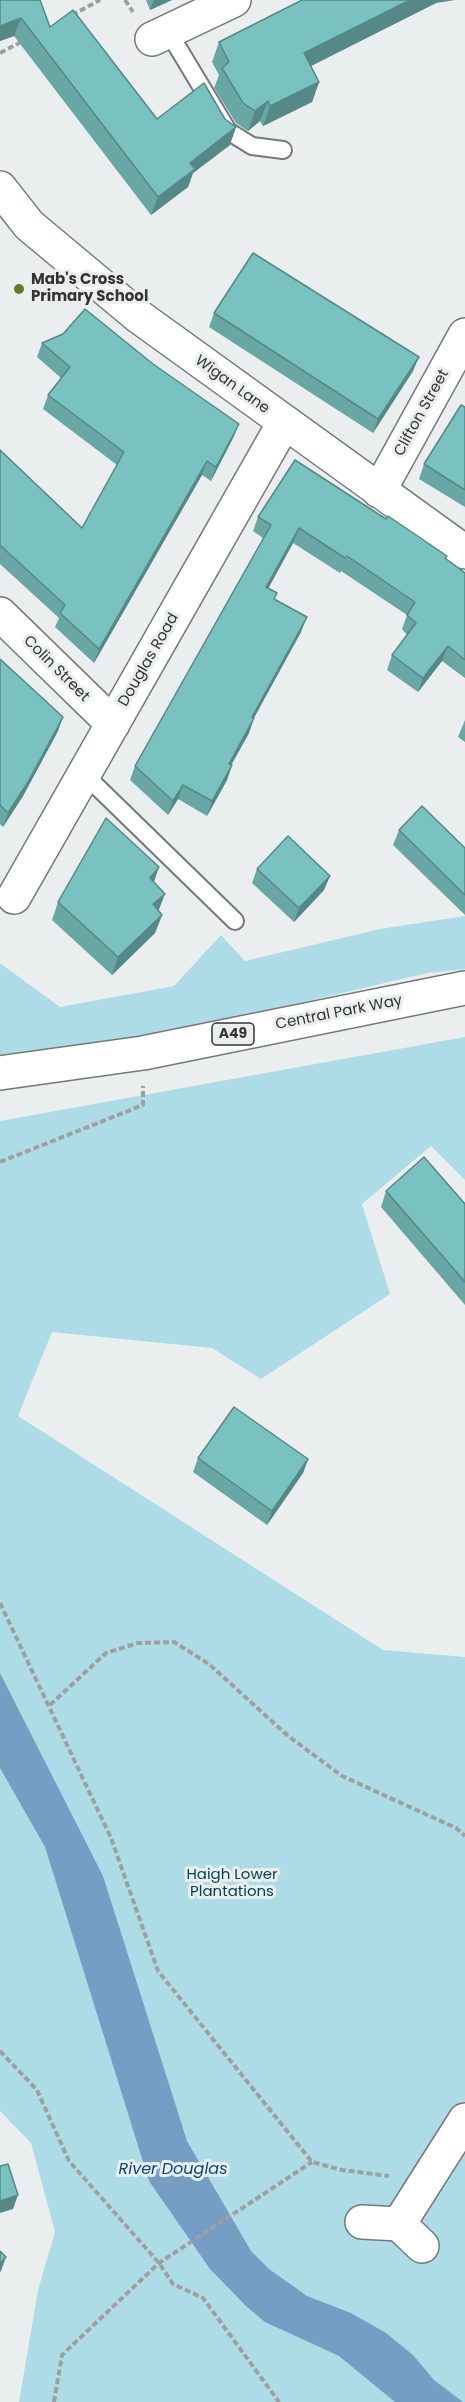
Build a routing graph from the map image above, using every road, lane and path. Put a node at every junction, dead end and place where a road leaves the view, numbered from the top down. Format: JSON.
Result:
{"nodes":[{"id":1,"x":100,"y":0,"type":"edge"},
{"id":2,"x":234,"y":0,"type":"edge"},
{"id":3,"x":70,"y":16,"type":"edge"},
{"id":4,"x":161,"y":36,"type":"joint"},
{"id":5,"x":30,"y":37,"type":"edge"},
{"id":6,"x":0,"y":53,"type":"edge"},
{"id":7,"x":283,"y":150,"type":"dead end"},
{"id":8,"x":6,"y":196,"type":"edge"},
{"id":9,"x":465,"y":335,"type":"edge"},
{"id":10,"x":284,"y":423,"type":"junction"},
{"id":11,"x":379,"y":492,"type":"junction"},
{"id":12,"x":465,"y":552,"type":"edge"},
{"id":13,"x":0,"y":614,"type":"edge"},
{"id":14,"x":112,"y":724,"type":"junction"},
{"id":15,"x":84,"y":774,"type":"junction"},
{"id":16,"x":14,"y":897,"type":"dead end"},
{"id":17,"x":235,"y":921,"type":"dead end"},
{"id":18,"x":465,"y":988,"type":"edge"},
{"id":19,"x":143,"y":1053,"type":"junction"},
{"id":20,"x":0,"y":1073,"type":"edge"},
{"id":21,"x":0,"y":1162,"type":"edge"},
{"id":22,"x":0,"y":1603,"type":"edge"},
{"id":23,"x":50,"y":1705,"type":"junction"},
{"id":24,"x":465,"y":1836,"type":"edge"},
{"id":25,"x":0,"y":2051,"type":"edge"},
{"id":26,"x":465,"y":2120,"type":"edge"},
{"id":27,"x":312,"y":2162,"type":"junction"},
{"id":28,"x":427,"y":2181,"type":"junction"},
{"id":29,"x":362,"y":2222,"type":"dead end"},
{"id":30,"x":159,"y":2263,"type":"junction"},
{"id":31,"x":54,"y":2402,"type":"edge"},
{"id":32,"x":279,"y":2402,"type":"edge"}],
"edges":[{"from":1,"to":3,"type":"path"},
{"from":2,"to":4,"type":"main road"},
{"from":4,"to":7,"type":"lane"},
{"from":5,"to":6,"type":"path"},
{"from":8,"to":10,"type":"main road","name":"Wigan Lane"},
{"from":9,"to":11,"type":"main road","name":"Clifton Street"},
{"from":10,"to":11,"type":"main road","name":"Wigan Lane"},
{"from":10,"to":14,"type":"main road","name":"Douglas Road"},
{"from":11,"to":12,"type":"main road","name":"Wigan Lane"},
{"from":13,"to":14,"type":"main road","name":"Colin Street"},
{"from":14,"to":15,"type":"main road","name":"Douglas Road"},
{"from":15,"to":16,"type":"main road","name":"Douglas Road"},
{"from":15,"to":17,"type":"lane"},
{"from":18,"to":19,"type":"main road","name":"Central Park Way","number":"A49"},
{"from":19,"to":20,"type":"main road","name":"Central Park Way","number":"A49"},
{"from":19,"to":21,"type":"path"},
{"from":22,"to":23,"type":"path"},
{"from":23,"to":24,"type":"path"},
{"from":23,"to":27,"type":"path"},
{"from":25,"to":30,"type":"path"},
{"from":26,"to":28,"type":"main road"},
{"from":27,"to":28,"type":"path"},
{"from":27,"to":30,"type":"path"},
{"from":28,"to":29,"type":"main road"},
{"from":30,"to":31,"type":"path"},
{"from":30,"to":32,"type":"path"}]}
